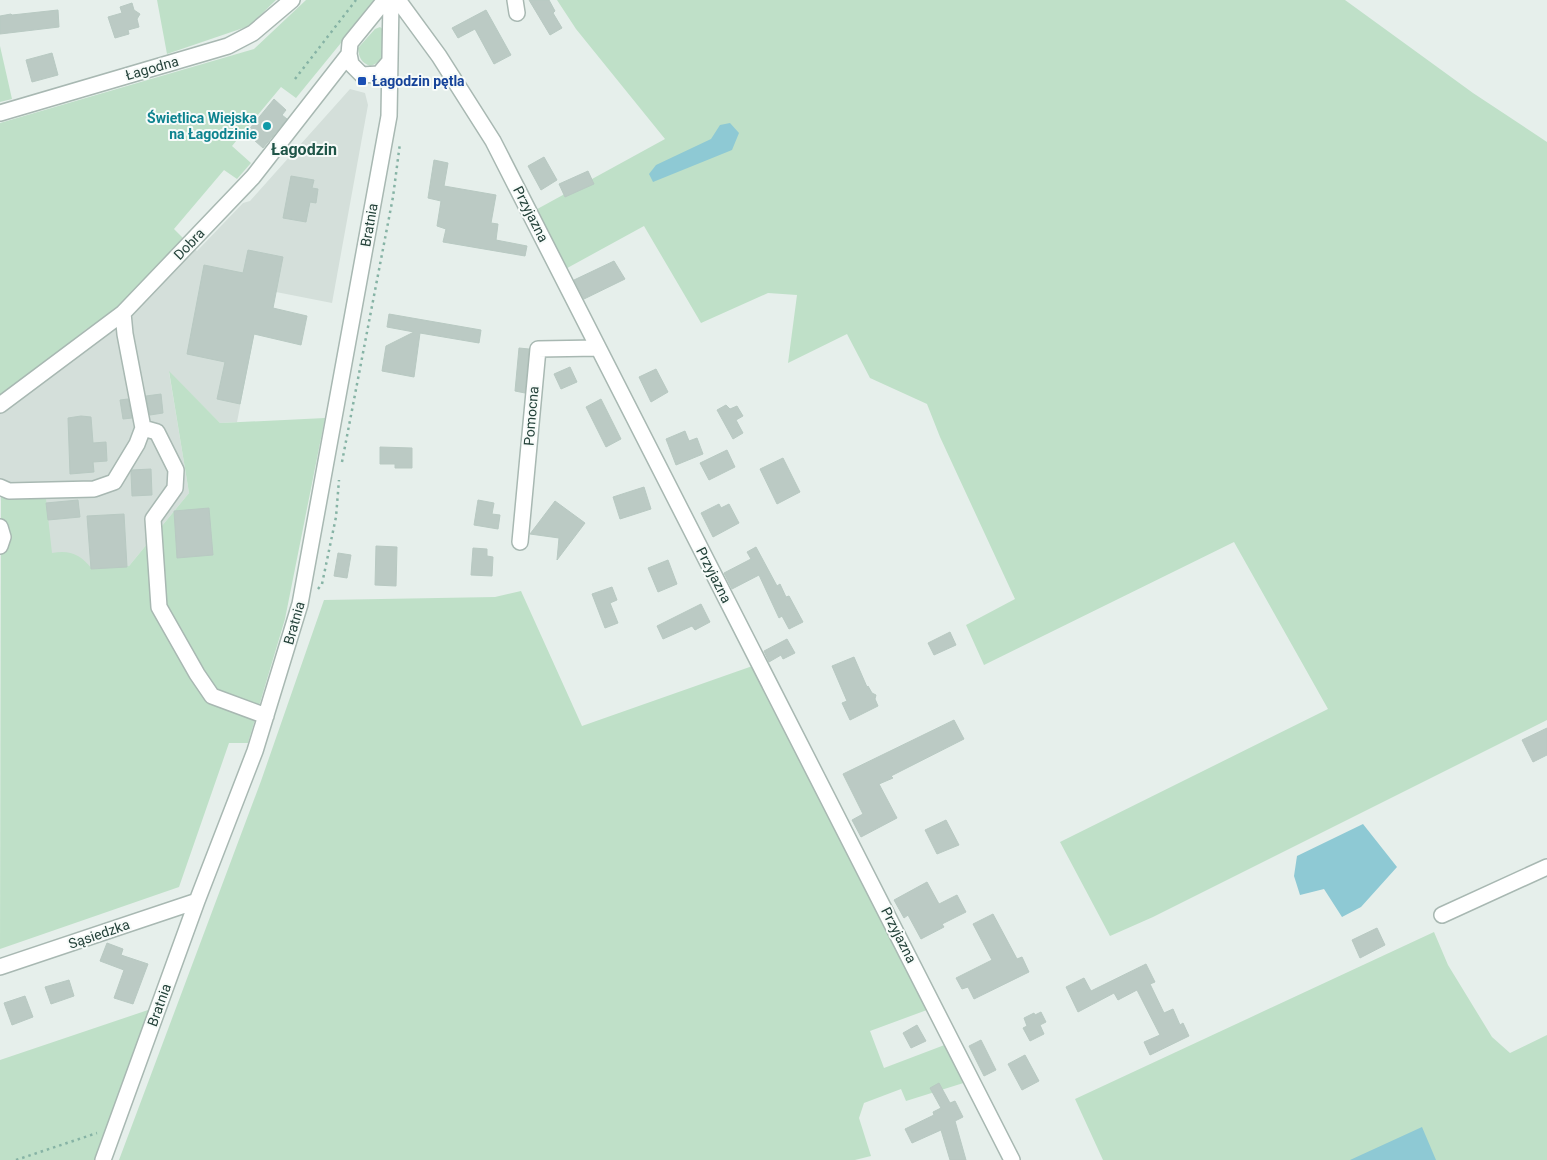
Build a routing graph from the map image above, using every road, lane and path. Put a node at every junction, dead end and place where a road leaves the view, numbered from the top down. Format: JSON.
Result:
{"nodes":[{"id":1,"x":292,"y":0,"type":"edge"},
{"id":2,"x":356,"y":0,"type":"edge"},
{"id":3,"x":385,"y":0,"type":"edge"},
{"id":4,"x":392,"y":0,"type":"edge"},
{"id":5,"x":398,"y":0,"type":"edge"},
{"id":6,"x":349,"y":54,"type":"junction"},
{"id":7,"x":390,"y":61,"type":"junction"},
{"id":8,"x":295,"y":79,"type":"dead end"},
{"id":9,"x":0,"y":113,"type":"edge"},
{"id":10,"x":123,"y":313,"type":"junction"},
{"id":11,"x":598,"y":348,"type":"junction"},
{"id":12,"x":0,"y":405,"type":"edge"},
{"id":13,"x":143,"y":428,"type":"junction"},
{"id":14,"x":0,"y":487,"type":"edge"},
{"id":15,"x":0,"y":527,"type":"edge"},
{"id":16,"x":520,"y":542,"type":"dead end"},
{"id":17,"x":0,"y":546,"type":"edge"},
{"id":18,"x":266,"y":716,"type":"junction"},
{"id":19,"x":1547,"y":867,"type":"edge"},
{"id":20,"x":197,"y":901,"type":"junction"},
{"id":21,"x":1442,"y":915,"type":"dead end"},
{"id":22,"x":0,"y":967,"type":"edge"},
{"id":23,"x":114,"y":1127,"type":"junction"},
{"id":24,"x":16,"y":1160,"type":"edge"},
{"id":25,"x":103,"y":1160,"type":"edge"},
{"id":26,"x":1012,"y":1160,"type":"edge"}],
"edges":[{"from":1,"to":9,"type":"street","name":"Łagodna"},
{"from":2,"to":8,"type":"path"},
{"from":3,"to":6,"type":"street","name":"Dobra"},
{"from":4,"to":7,"type":"street","name":"Bratnia"},
{"from":5,"to":11,"type":"street","name":"Przyjazna"},
{"from":6,"to":7,"type":"street"},
{"from":6,"to":10,"type":"street","name":"Dobra"},
{"from":7,"to":18,"type":"street","name":"Bratnia"},
{"from":10,"to":12,"type":"street","name":"Dobra"},
{"from":10,"to":13,"type":"street"},
{"from":11,"to":16,"type":"street","name":"Pomocna"},
{"from":11,"to":26,"type":"street","name":"Przyjazna"},
{"from":13,"to":14,"type":"street"},
{"from":13,"to":18,"type":"street"},
{"from":15,"to":17,"type":"street"},
{"from":18,"to":20,"type":"street","name":"Bratnia"},
{"from":19,"to":21,"type":"street"},
{"from":20,"to":22,"type":"street","name":"Sąsiedzka"},
{"from":20,"to":23,"type":"street","name":"Bratnia"},
{"from":23,"to":24,"type":"path"},
{"from":23,"to":25,"type":"street","name":"Bratnia"}]}
